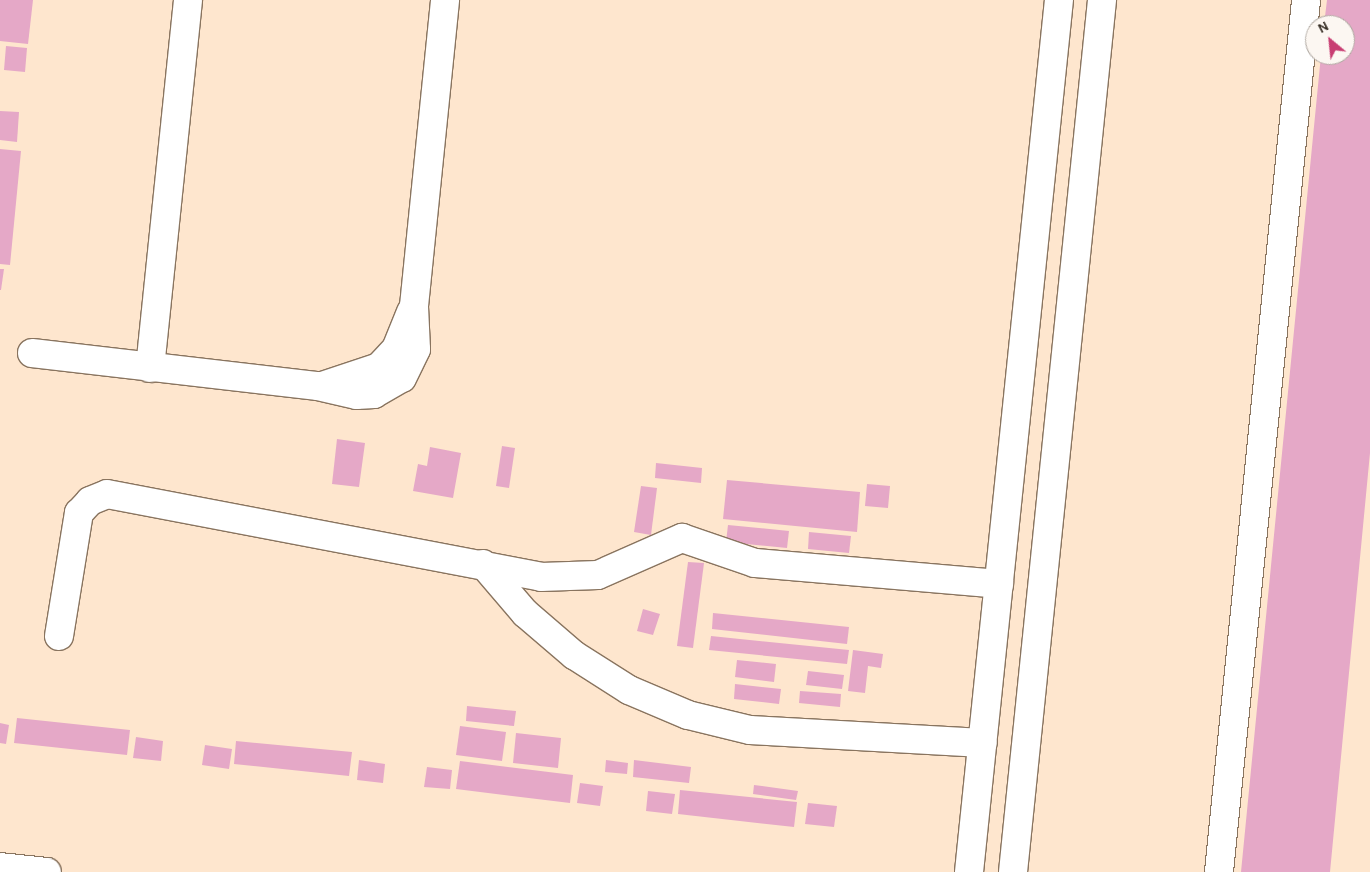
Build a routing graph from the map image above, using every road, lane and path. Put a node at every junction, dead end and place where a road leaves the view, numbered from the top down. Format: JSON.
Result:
{"nodes":[{"id":1,"x":188,"y":0,"type":"edge"},
{"id":2,"x":445,"y":0,"type":"edge"},
{"id":3,"x":1059,"y":0,"type":"edge"},
{"id":4,"x":1102,"y":0,"type":"edge"},
{"id":5,"x":1306,"y":0,"type":"edge"},
{"id":6,"x":1029,"y":288,"type":"junction"},
{"id":7,"x":1072,"y":296,"type":"junction"},
{"id":8,"x":32,"y":353,"type":"dead end"},
{"id":9,"x":150,"y":368,"type":"junction"},
{"id":10,"x":483,"y":564,"type":"junction"},
{"id":11,"x":999,"y":584,"type":"junction"},
{"id":12,"x":59,"y":636,"type":"dead end"},
{"id":13,"x":983,"y":742,"type":"junction"},
{"id":14,"x":0,"y":867,"type":"edge"},
{"id":15,"x":47,"y":872,"type":"edge"},
{"id":16,"x":969,"y":872,"type":"edge"},
{"id":17,"x":1013,"y":872,"type":"edge"},
{"id":18,"x":1219,"y":872,"type":"edge"}],
"edges":[{"from":1,"to":9,"type":"street"},
{"from":2,"to":9,"type":"street"},
{"from":3,"to":6,"type":"street"},
{"from":4,"to":7,"type":"street"},
{"from":5,"to":18,"type":"street"},
{"from":6,"to":7,"type":"street"},
{"from":6,"to":11,"type":"street"},
{"from":7,"to":17,"type":"street"},
{"from":8,"to":9,"type":"street"},
{"from":10,"to":11,"type":"street"},
{"from":10,"to":12,"type":"street"},
{"from":10,"to":13,"type":"street"},
{"from":11,"to":13,"type":"street"},
{"from":13,"to":16,"type":"street"},
{"from":14,"to":15,"type":"street"}]}
